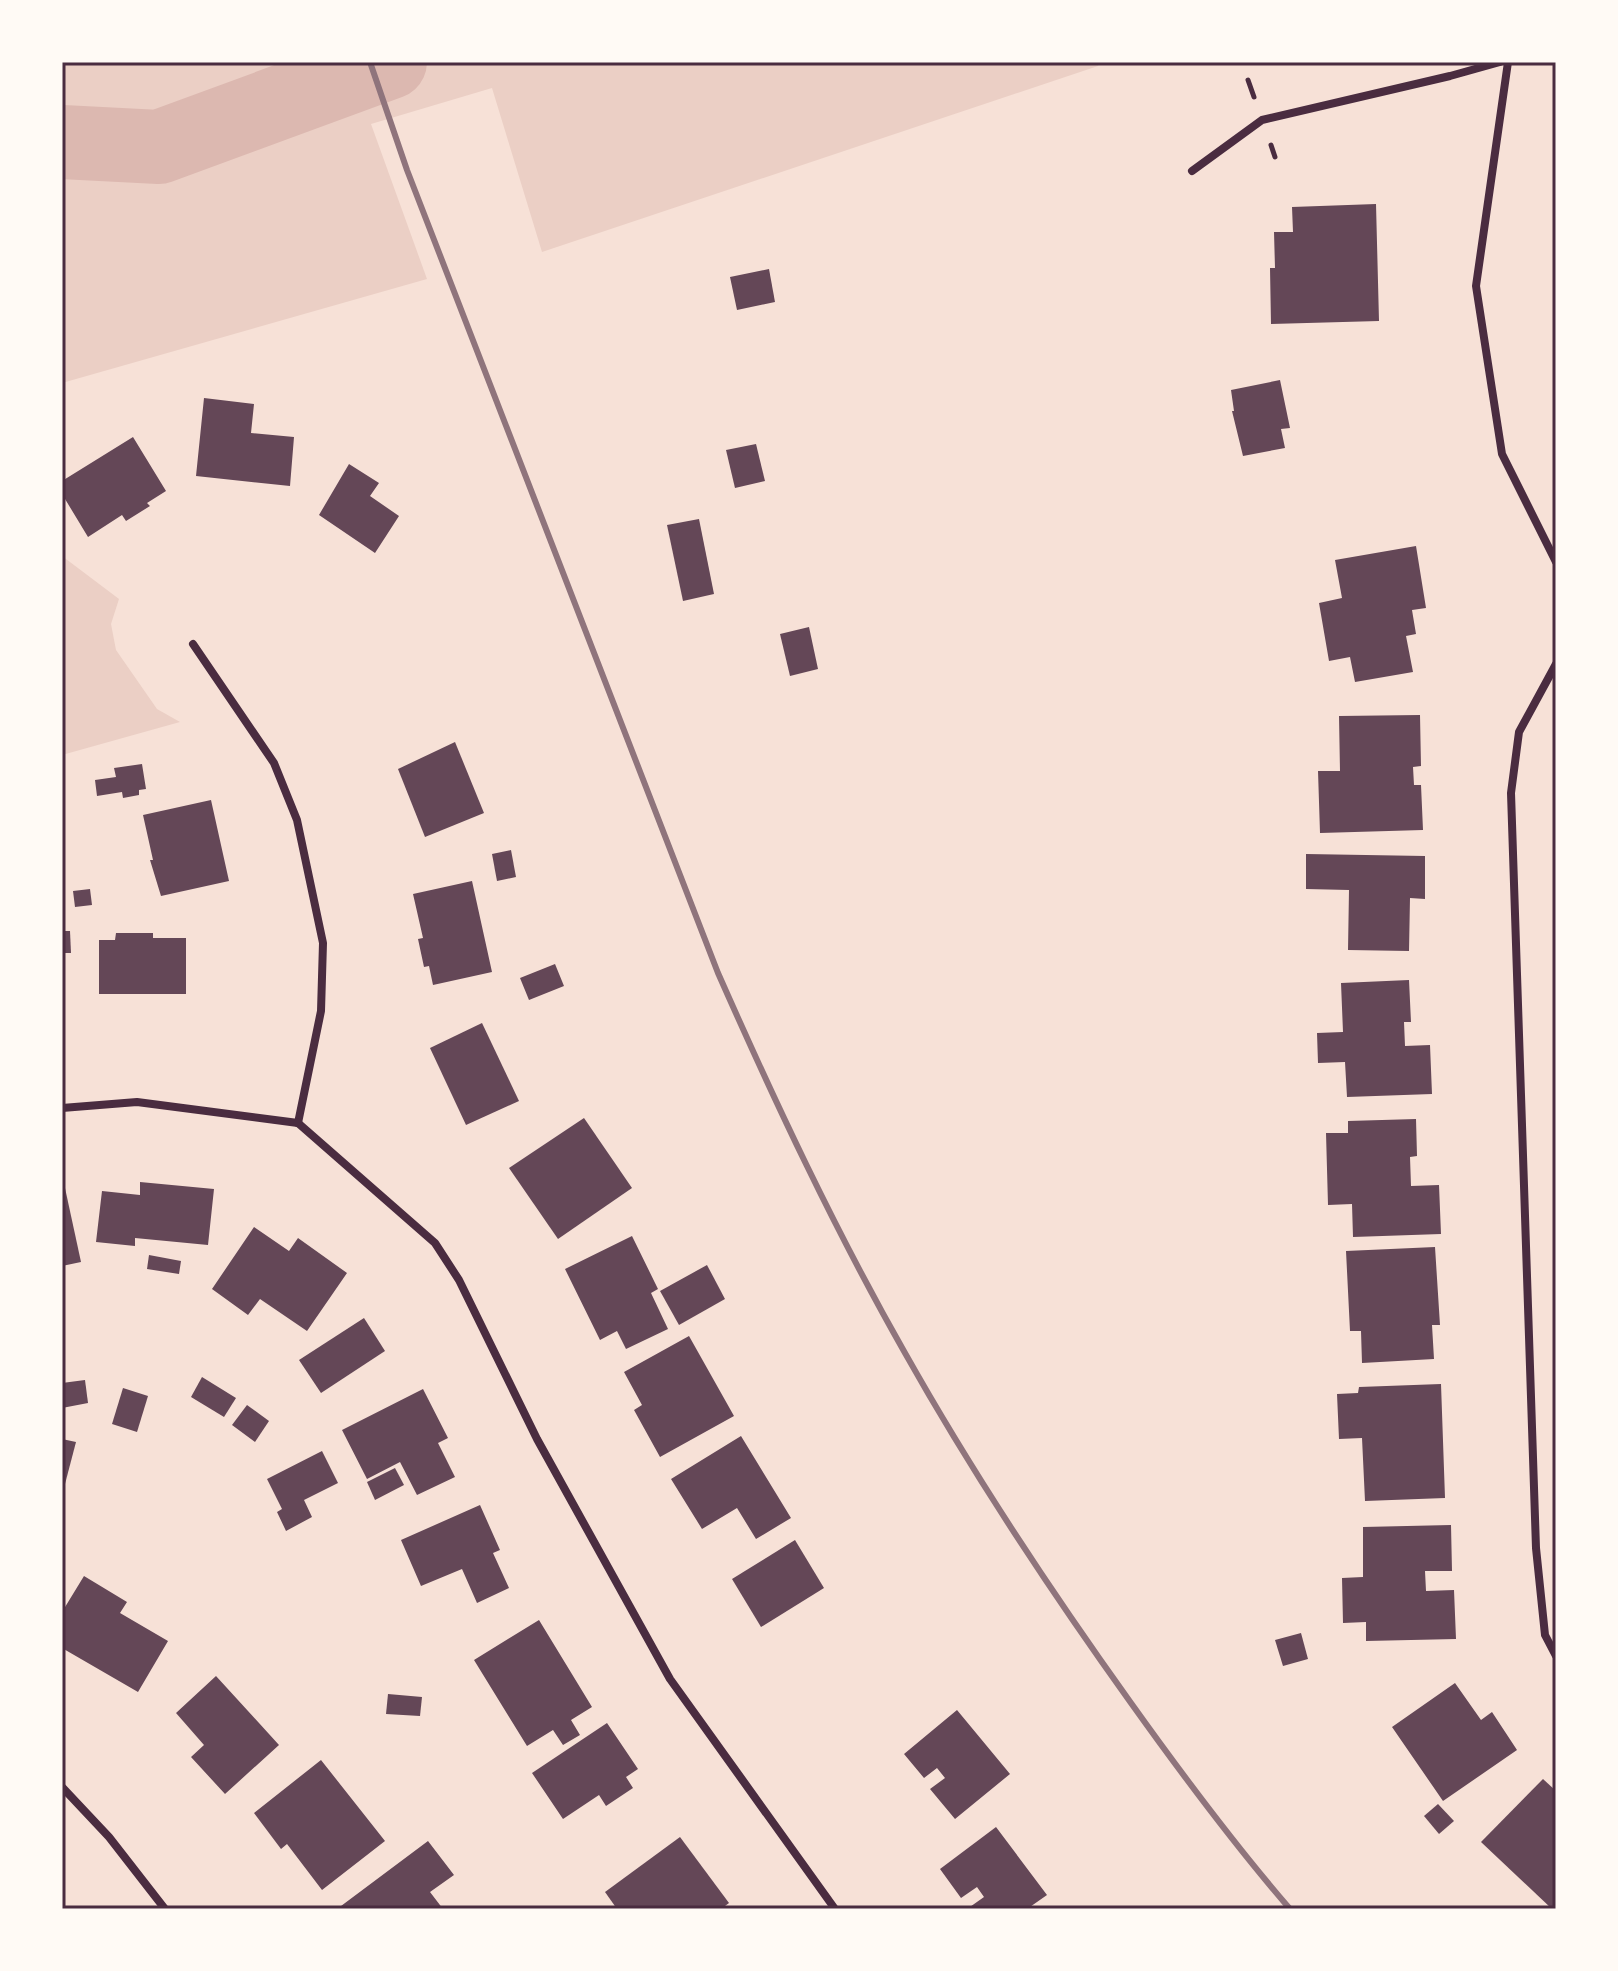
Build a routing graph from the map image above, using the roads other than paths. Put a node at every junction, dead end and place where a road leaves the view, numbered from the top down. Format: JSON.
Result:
{"nodes":[{"id":1,"x":1500,"y":62,"type":"edge"},
{"id":2,"x":1508,"y":62,"type":"edge"},
{"id":3,"x":1192,"y":171,"type":"dead end"},
{"id":4,"x":1556,"y":562,"type":"edge"},
{"id":5,"x":193,"y":644,"type":"dead end"},
{"id":6,"x":1556,"y":664,"type":"edge"},
{"id":7,"x":62,"y":1108,"type":"edge"},
{"id":8,"x":298,"y":1123,"type":"junction"},
{"id":9,"x":1556,"y":1656,"type":"edge"},
{"id":10,"x":62,"y":1787,"type":"edge"},
{"id":11,"x":165,"y":1909,"type":"edge"},
{"id":12,"x":835,"y":1909,"type":"edge"}],
"edges":[{"from":1,"to":3,"type":"street"},
{"from":2,"to":4,"type":"street"},
{"from":5,"to":8,"type":"street"},
{"from":6,"to":9,"type":"street"},
{"from":7,"to":8,"type":"street"},
{"from":8,"to":12,"type":"street"},
{"from":10,"to":11,"type":"street"}]}
